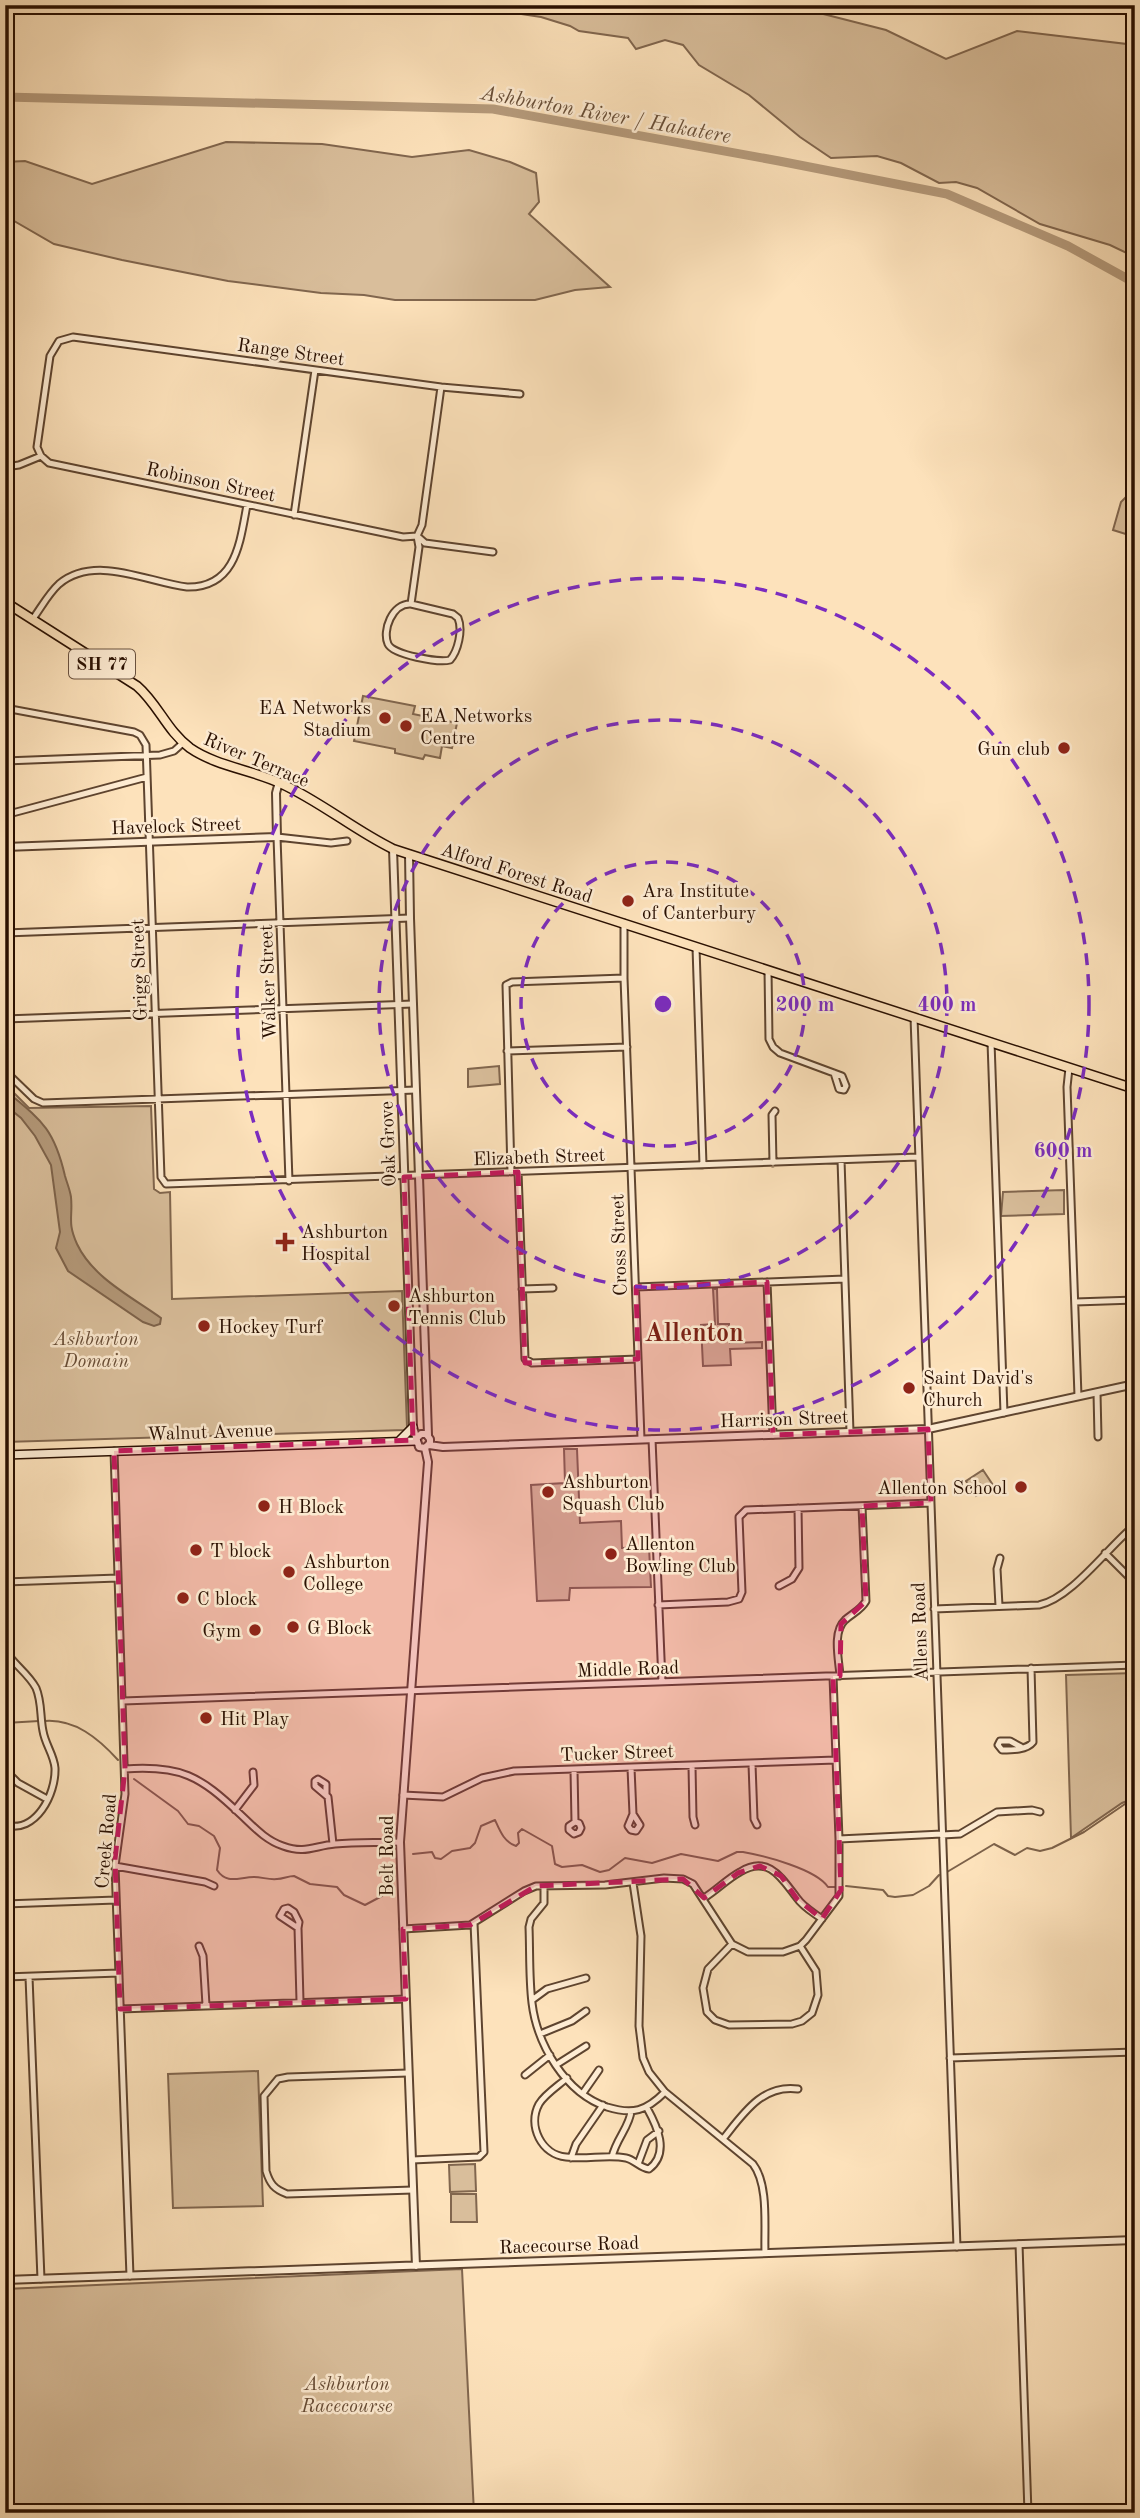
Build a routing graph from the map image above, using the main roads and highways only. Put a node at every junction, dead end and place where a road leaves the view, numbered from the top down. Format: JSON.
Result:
{"nodes":[{"id":1,"x":5,"y":602,"type":"edge"},
{"id":2,"x":409,"y":855,"type":"joint"},
{"id":3,"x":1135,"y":1089,"type":"edge"},
{"id":4,"x":413,"y":1427,"type":"road end"},
{"id":5,"x":399,"y":1440,"type":"junction"},
{"id":6,"x":416,"y":1440,"type":"road end"},
{"id":7,"x":5,"y":1455,"type":"edge"}],
"edges":[{"from":1,"to":2,"type":"main road","name":"River Terrace","number":"SH 77"},
{"from":2,"to":3,"type":"main road","name":"Alford Forest Road","number":"SH 77"},
{"from":4,"to":5,"type":"main road"},
{"from":5,"to":6,"type":"main road","name":"Walnut Avenue"},
{"from":5,"to":7,"type":"main road","name":"Walnut Avenue"}]}
